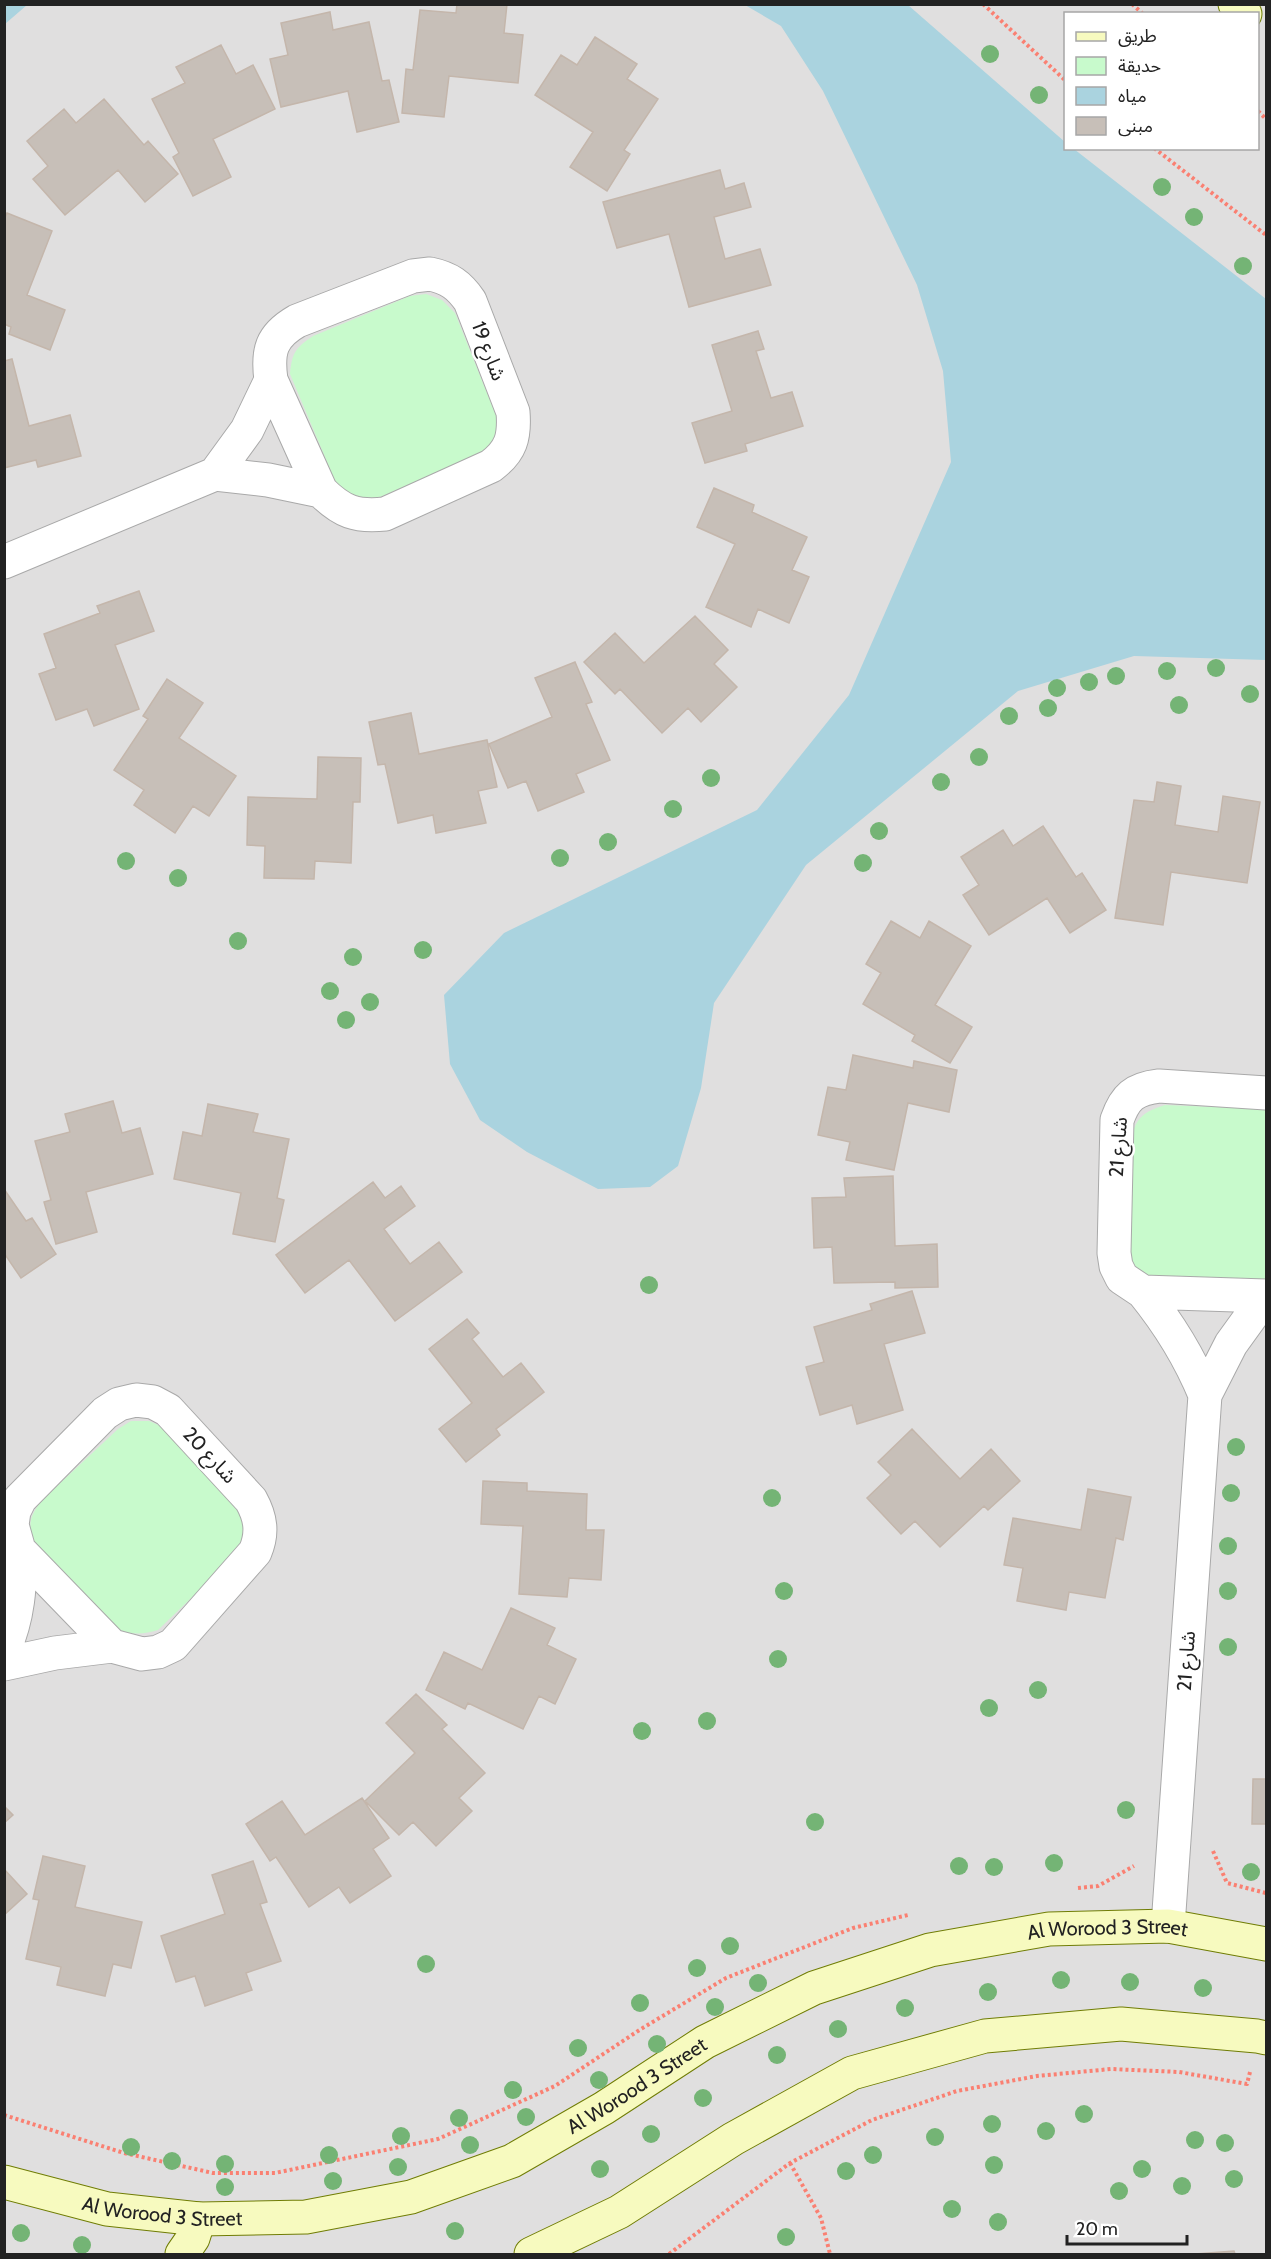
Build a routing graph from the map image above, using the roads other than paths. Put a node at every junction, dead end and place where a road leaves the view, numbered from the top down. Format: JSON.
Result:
{"nodes":[{"id":1,"x":271,"y":380,"type":"junction"},
{"id":2,"x":214,"y":474,"type":"junction"},
{"id":3,"x":321,"y":491,"type":"junction"},
{"id":4,"x":4,"y":562,"type":"edge"},
{"id":5,"x":1266,"y":1093,"type":"edge"},
{"id":6,"x":1143,"y":1292,"type":"junction"},
{"id":7,"x":1266,"y":1297,"type":"edge"},
{"id":8,"x":1205,"y":1395,"type":"junction"},
{"id":9,"x":19,"y":1550,"type":"junction"},
{"id":10,"x":112,"y":1646,"type":"junction"},
{"id":11,"x":4,"y":1650,"type":"edge"},
{"id":12,"x":4,"y":1664,"type":"edge"},
{"id":13,"x":1168,"y":1926,"type":"junction"},
{"id":14,"x":1266,"y":1944,"type":"edge"},
{"id":15,"x":1262,"y":2037,"type":"edge"},
{"id":16,"x":4,"y":2182,"type":"edge"},
{"id":17,"x":199,"y":2219,"type":"junction"},
{"id":18,"x":182,"y":2254,"type":"edge"},
{"id":19,"x":531,"y":2254,"type":"edge"}],
"edges":[{"from":1,"to":2,"type":"street","name":"شارع 19"},
{"from":1,"to":3,"type":"street","name":"شارع 19"},
{"from":1,"to":3,"type":"street","name":"شارع 19"},
{"from":2,"to":3,"type":"street","name":"شارع 19"},
{"from":2,"to":4,"type":"street","name":"شارع 19"},
{"from":5,"to":6,"type":"street","name":"شارع 21"},
{"from":6,"to":7,"type":"street","name":"شارع 21"},
{"from":6,"to":8,"type":"street","name":"شارع 21"},
{"from":7,"to":8,"type":"street","name":"شارع 21"},
{"from":8,"to":13,"type":"street","name":"شارع 21"},
{"from":9,"to":10,"type":"street"},
{"from":9,"to":10,"type":"street","name":"شارع 20"},
{"from":9,"to":11,"type":"street","name":"شارع 20"},
{"from":10,"to":12,"type":"street","name":"شارع 20"},
{"from":13,"to":14,"type":"street","name":"Al Worood 3 Street"},
{"from":13,"to":17,"type":"street","name":"Al Worood 3 Street"},
{"from":15,"to":19,"type":"street"},
{"from":16,"to":17,"type":"street","name":"Al Worood 3 Street"},
{"from":17,"to":18,"type":"street"}]}
